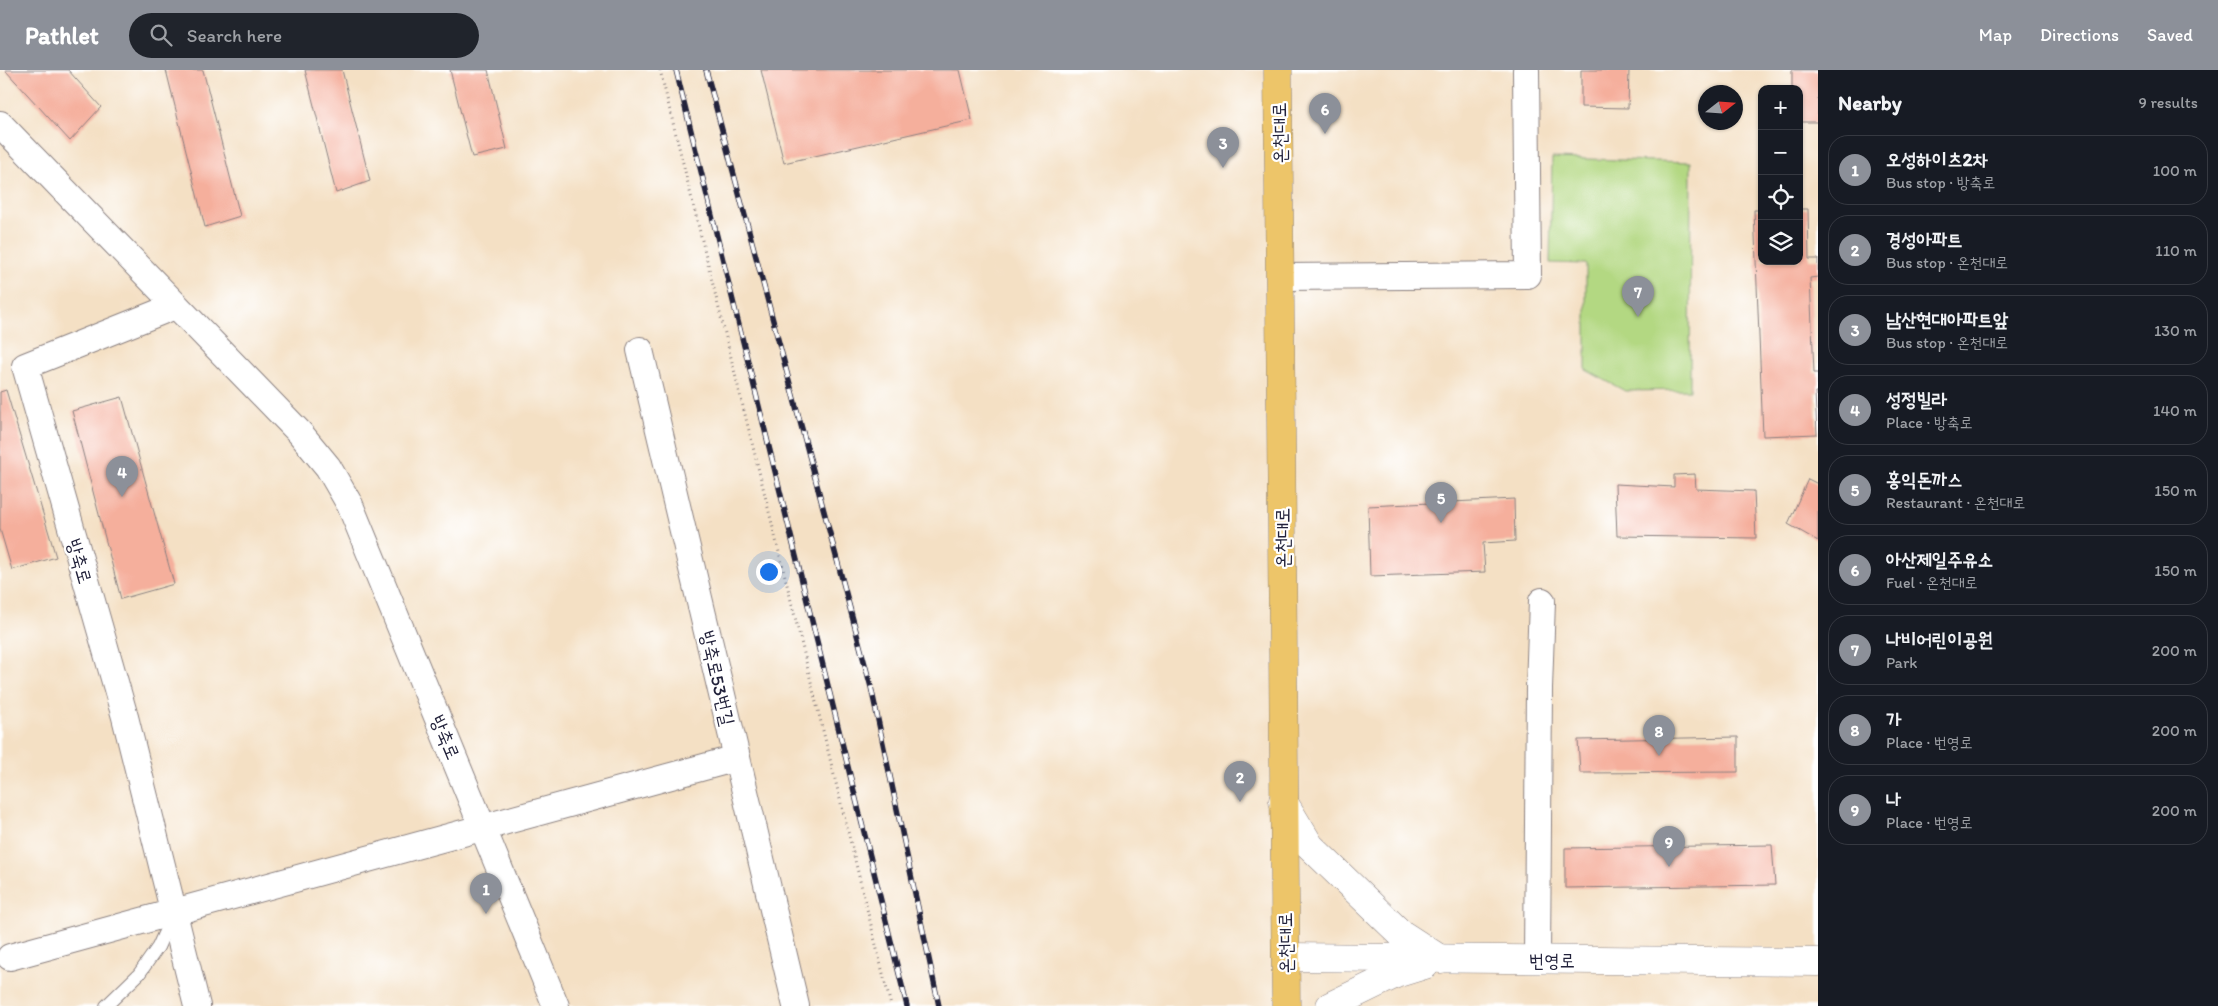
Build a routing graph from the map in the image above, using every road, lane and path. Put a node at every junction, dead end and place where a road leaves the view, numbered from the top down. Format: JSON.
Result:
{"nodes":[{"id":1,"x":660,"y":70,"type":"edge"},
{"id":2,"x":1278,"y":70,"type":"edge"},
{"id":3,"x":1526,"y":70,"type":"edge"},
{"id":4,"x":0,"y":124,"type":"edge"},
{"id":5,"x":1281,"y":277,"type":"junction"},
{"id":6,"x":175,"y":306,"type":"junction"},
{"id":7,"x":640,"y":350,"type":"dead end"},
{"id":8,"x":1542,"y":601,"type":"dead end"},
{"id":9,"x":737,"y":758,"type":"junction"},
{"id":10,"x":1283,"y":801,"type":"junction"},
{"id":11,"x":484,"y":827,"type":"junction"},
{"id":12,"x":174,"y":913,"type":"junction"},
{"id":13,"x":10,"y":958,"type":"dead end"},
{"id":14,"x":1286,"y":958,"type":"junction"},
{"id":15,"x":1440,"y":959,"type":"junction"},
{"id":16,"x":1537,"y":959,"type":"junction"},
{"id":17,"x":1818,"y":962,"type":"edge"},
{"id":18,"x":106,"y":1006,"type":"edge"},
{"id":19,"x":196,"y":1006,"type":"edge"},
{"id":20,"x":556,"y":1006,"type":"edge"},
{"id":21,"x":796,"y":1006,"type":"edge"},
{"id":22,"x":891,"y":1006,"type":"edge"},
{"id":23,"x":1286,"y":1006,"type":"edge"},
{"id":24,"x":1330,"y":1006,"type":"edge"}],
"edges":[{"from":1,"to":22,"type":"path"},
{"from":2,"to":5,"type":"main road","name":"온천대로"},
{"from":3,"to":5,"type":"street"},
{"from":4,"to":6,"type":"street","name":"방축로"},
{"from":5,"to":10,"type":"main road","name":"온천대로"},
{"from":6,"to":11,"type":"street","name":"방축로"},
{"from":6,"to":12,"type":"street","name":"방축로"},
{"from":7,"to":9,"type":"street","name":"방축로53번길"},
{"from":8,"to":16,"type":"street"},
{"from":9,"to":11,"type":"street"},
{"from":9,"to":21,"type":"street","name":"방축로53번길"},
{"from":10,"to":14,"type":"main road","name":"온천대로"},
{"from":10,"to":15,"type":"street"},
{"from":11,"to":12,"type":"street"},
{"from":11,"to":20,"type":"street","name":"방축로"},
{"from":12,"to":13,"type":"street"},
{"from":12,"to":18,"type":"lane"},
{"from":12,"to":19,"type":"street","name":"방축로"},
{"from":14,"to":15,"type":"street","name":"번영로"},
{"from":14,"to":23,"type":"main road","name":"온천대로"},
{"from":15,"to":16,"type":"street","name":"번영로"},
{"from":15,"to":24,"type":"street"},
{"from":16,"to":17,"type":"street","name":"번영로"}]}
